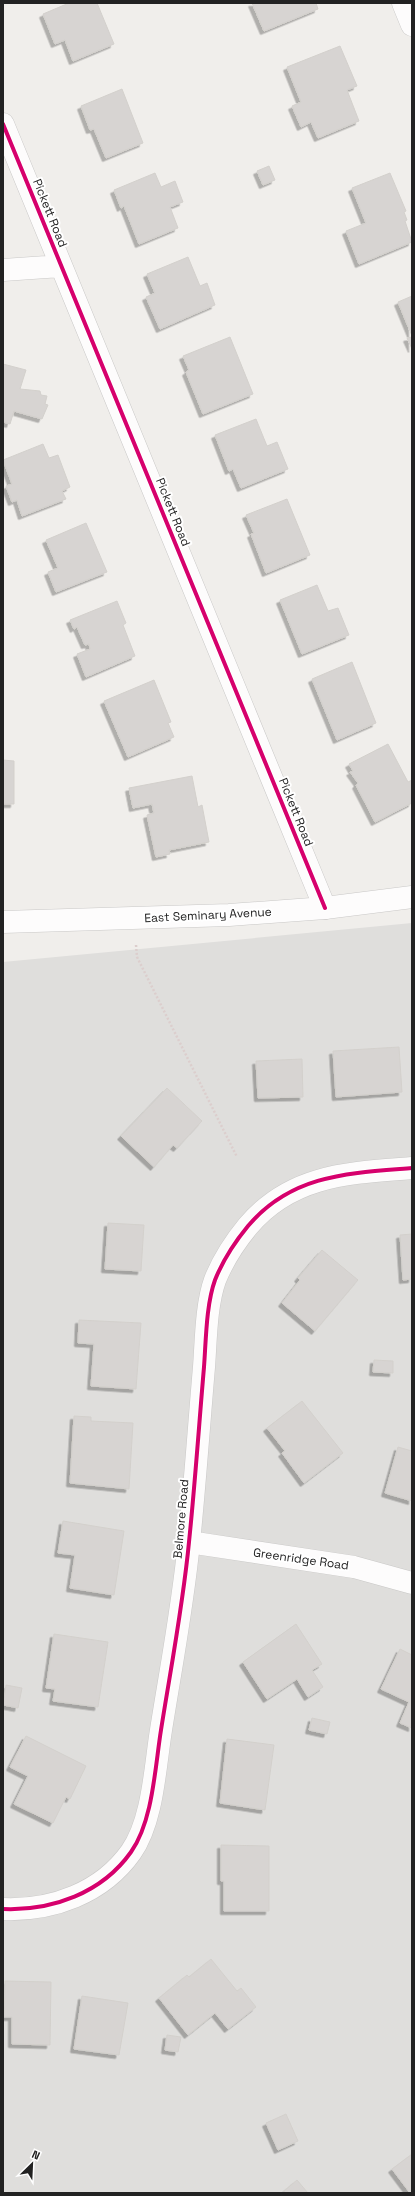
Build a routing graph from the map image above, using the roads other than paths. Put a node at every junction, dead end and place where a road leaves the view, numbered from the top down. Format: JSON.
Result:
{"nodes":[{"id":1,"x":403,"y":3,"type":"edge"},
{"id":2,"x":412,"y":25,"type":"edge"},
{"id":3,"x":3,"y":124,"type":"edge"},
{"id":4,"x":60,"y":266,"type":"junction"},
{"id":5,"x":3,"y":270,"type":"edge"},
{"id":6,"x":412,"y":897,"type":"edge"},
{"id":7,"x":325,"y":908,"type":"junction"},
{"id":8,"x":3,"y":922,"type":"edge"},
{"id":9,"x":412,"y":1168,"type":"edge"},
{"id":10,"x":189,"y":1542,"type":"junction"},
{"id":11,"x":412,"y":1583,"type":"edge"},
{"id":12,"x":3,"y":1909,"type":"edge"}],
"edges":[{"from":1,"to":2,"type":"street"},
{"from":3,"to":4,"type":"street","name":"Pickett Road"},
{"from":4,"to":5,"type":"street"},
{"from":4,"to":7,"type":"street","name":"Pickett Road"},
{"from":6,"to":7,"type":"street","name":"East Seminary Avenue"},
{"from":7,"to":8,"type":"street","name":"East Seminary Avenue"},
{"from":9,"to":10,"type":"street","name":"Belmore Road"},
{"from":10,"to":11,"type":"street","name":"Greenridge Road"},
{"from":10,"to":12,"type":"street","name":"Belmore Road"}]}
